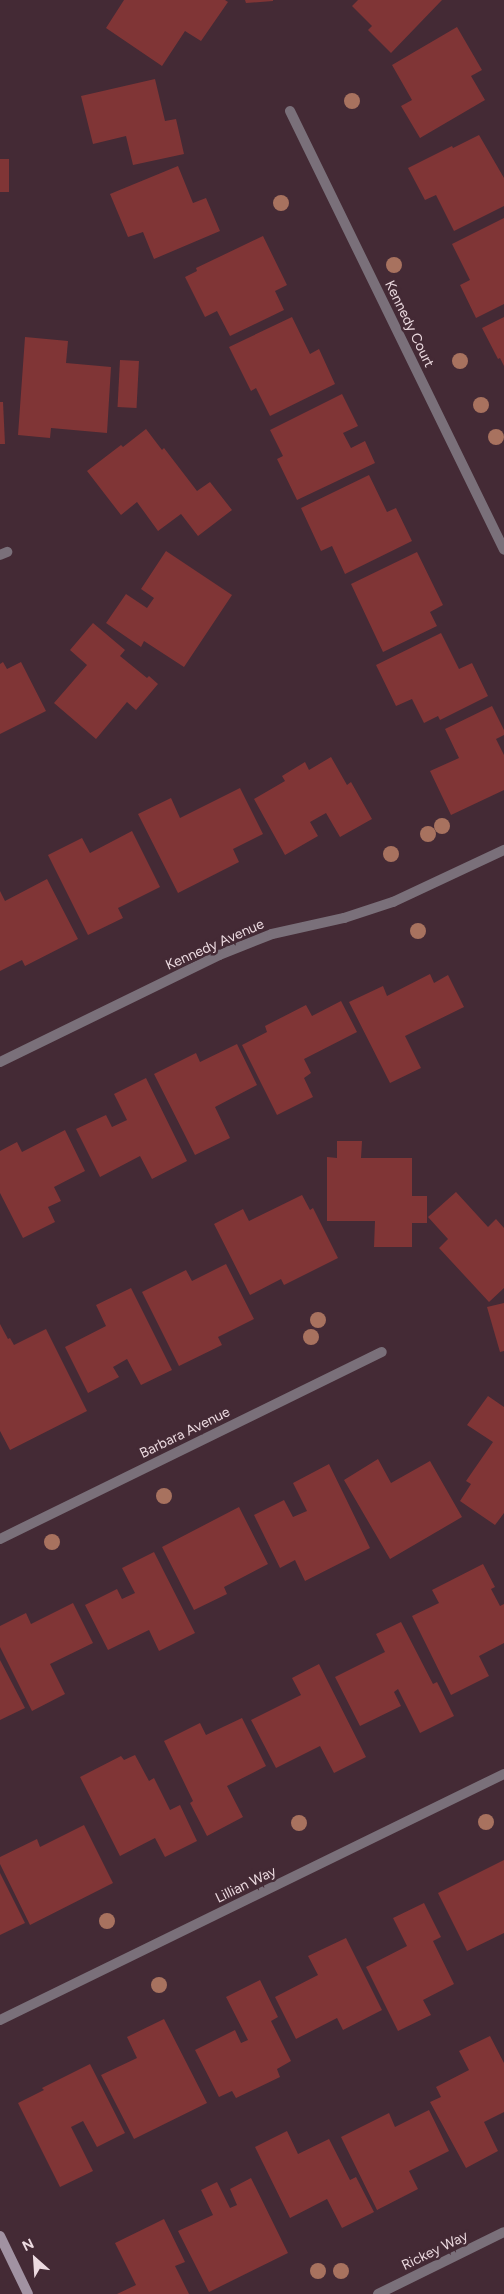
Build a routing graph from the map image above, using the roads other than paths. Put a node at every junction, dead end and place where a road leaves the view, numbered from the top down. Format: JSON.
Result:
{"nodes":[{"id":1,"x":290,"y":111,"type":"dead end"},
{"id":2,"x":504,"y":550,"type":"edge"},
{"id":3,"x":504,"y":850,"type":"edge"},
{"id":4,"x":0,"y":1062,"type":"edge"},
{"id":5,"x":382,"y":1352,"type":"dead end"},
{"id":6,"x":0,"y":1539,"type":"edge"},
{"id":7,"x":504,"y":1774,"type":"edge"},
{"id":8,"x":0,"y":2020,"type":"edge"},
{"id":9,"x":504,"y":2232,"type":"edge"},
{"id":10,"x":0,"y":2236,"type":"edge"},
{"id":11,"x":28,"y":2294,"type":"edge"},
{"id":12,"x":378,"y":2294,"type":"edge"}],
"edges":[{"from":1,"to":2,"type":"street","name":"Kennedy Court"},
{"from":3,"to":4,"type":"street","name":"Kennedy Avenue"},
{"from":5,"to":6,"type":"street","name":"Barbara Avenue"},
{"from":7,"to":8,"type":"street","name":"Lillian Way"},
{"from":9,"to":12,"type":"street","name":"Rickey Way"},
{"from":10,"to":11,"type":"street"}]}
